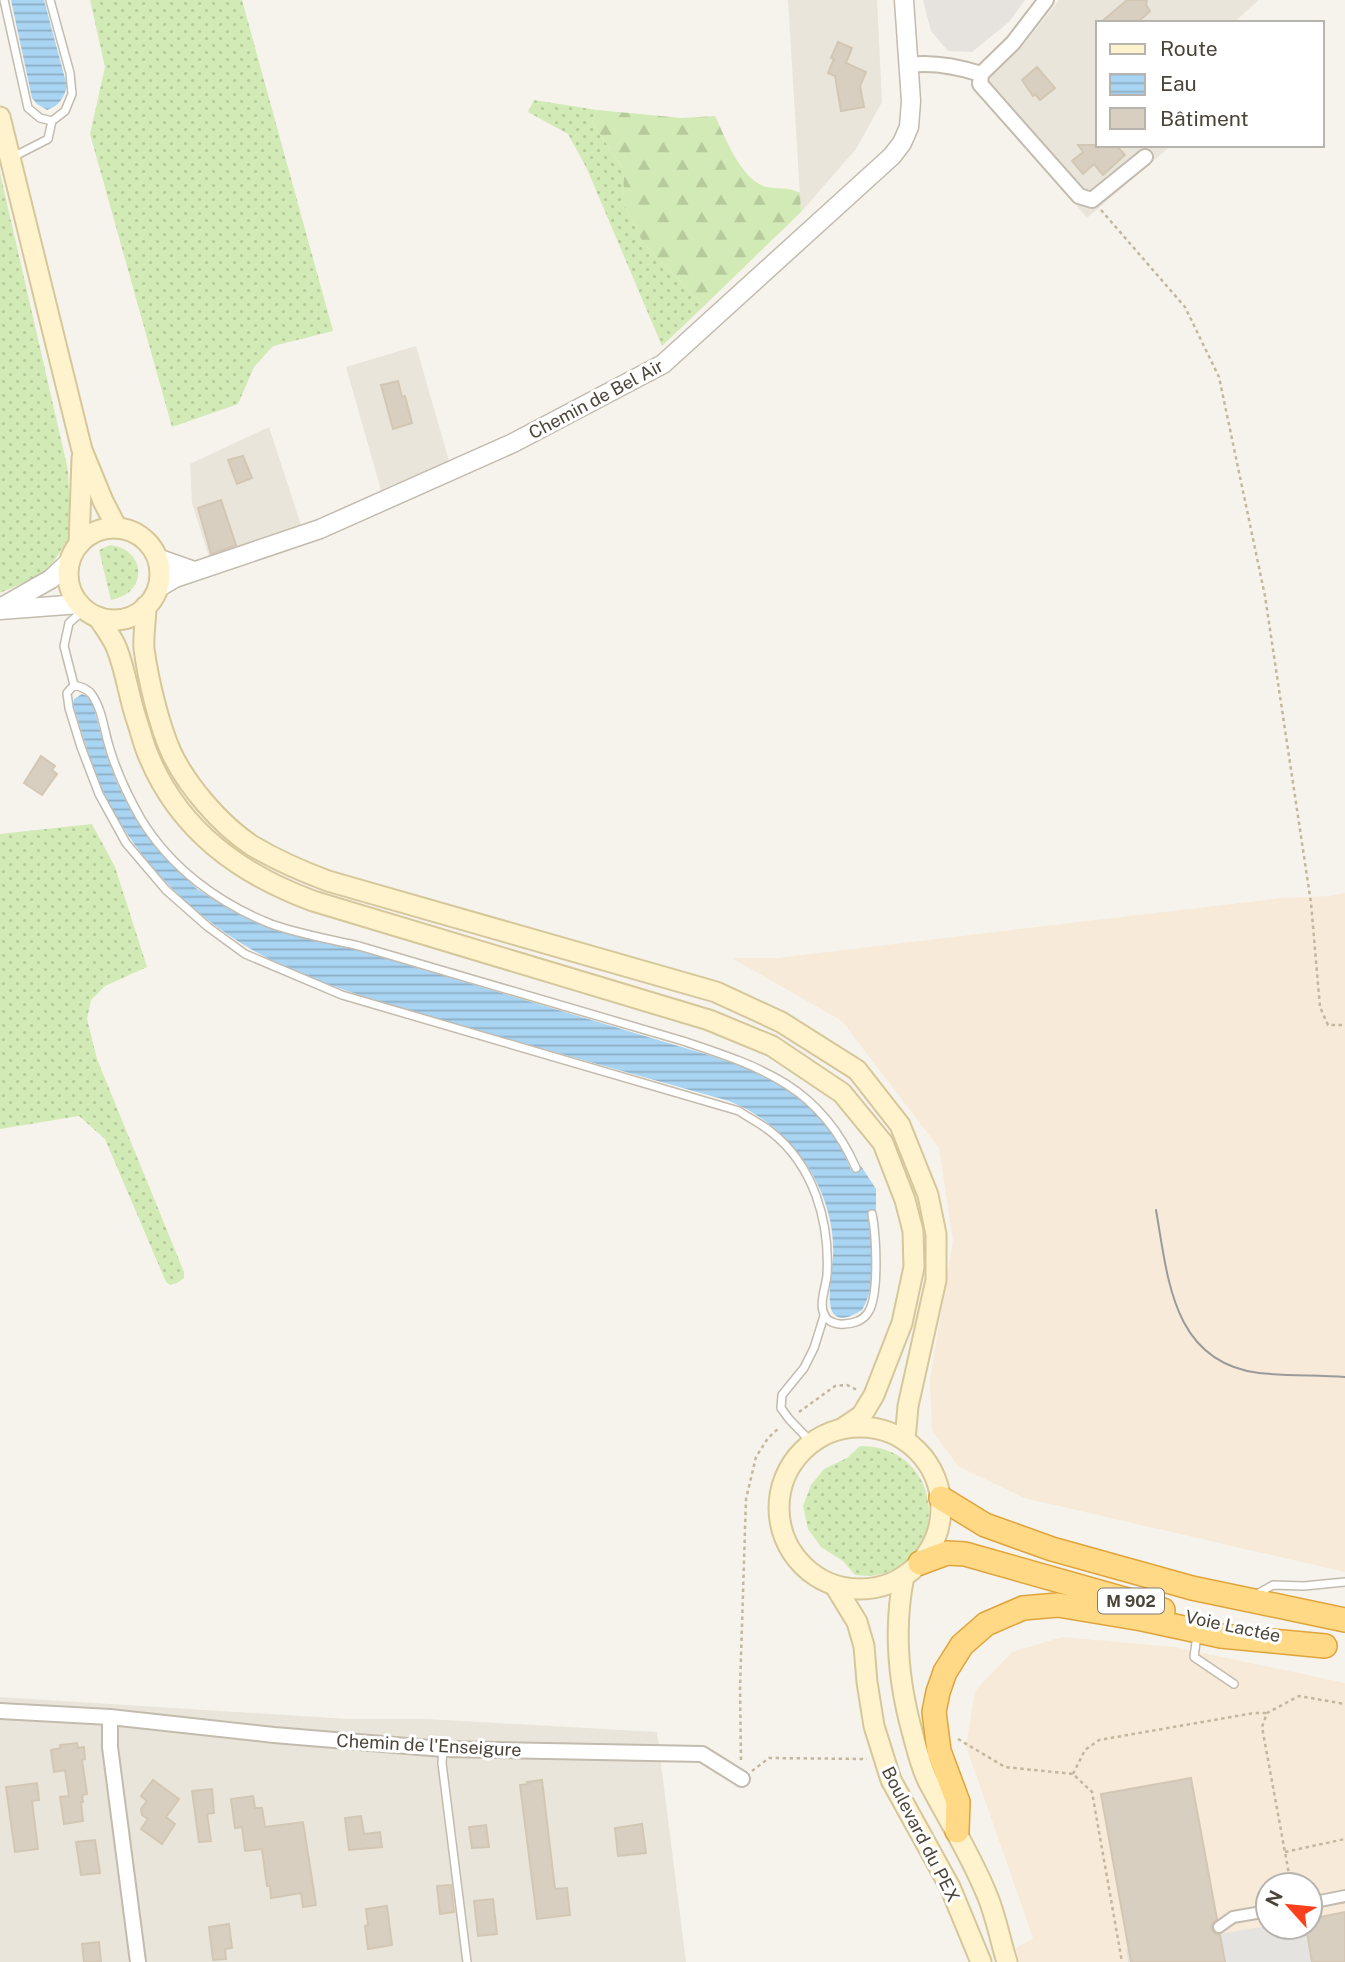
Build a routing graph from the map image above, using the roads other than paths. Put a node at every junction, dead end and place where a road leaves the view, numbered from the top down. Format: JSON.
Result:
{"nodes":[{"id":1,"x":4,"y":0,"type":"edge"},
{"id":2,"x":50,"y":0,"type":"edge"},
{"id":3,"x":904,"y":0,"type":"edge"},
{"id":4,"x":1046,"y":0,"type":"edge"},
{"id":5,"x":909,"y":65,"type":"junction"},
{"id":6,"x":981,"y":74,"type":"junction"},
{"id":7,"x":0,"y":117,"type":"edge"},
{"id":8,"x":52,"y":121,"type":"junction"},
{"id":9,"x":1145,"y":157,"type":"dead end"},
{"id":10,"x":10,"y":159,"type":"junction"},
{"id":11,"x":82,"y":450,"type":"junction"},
{"id":12,"x":117,"y":528,"type":"junction"},
{"id":13,"x":75,"y":552,"type":"junction"},
{"id":14,"x":157,"y":558,"type":"junction"},
{"id":15,"x":194,"y":571,"type":"junction"},
{"id":16,"x":158,"y":588,"type":"junction"},
{"id":17,"x":146,"y":606,"type":"junction"},
{"id":18,"x":0,"y":609,"type":"edge"},
{"id":19,"x":87,"y":610,"type":"junction"},
{"id":20,"x":75,"y":685,"type":"junction"},
{"id":21,"x":856,"y":1168,"type":"dead end"},
{"id":22,"x":872,"y":1214,"type":"dead end"},
{"id":23,"x":824,"y":1316,"type":"junction"},
{"id":24,"x":843,"y":1428,"type":"junction"},
{"id":25,"x":905,"y":1440,"type":"junction"},
{"id":26,"x":811,"y":1442,"type":"junction"},
{"id":27,"x":941,"y":1498,"type":"junction"},
{"id":28,"x":912,"y":1569,"type":"junction"},
{"id":29,"x":1345,"y":1582,"type":"edge"},
{"id":30,"x":835,"y":1586,"type":"junction"},
{"id":31,"x":1248,"y":1600,"type":"junction"},
{"id":32,"x":1345,"y":1620,"type":"edge"},
{"id":33,"x":1182,"y":1627,"type":"junction"},
{"id":34,"x":1335,"y":1648,"type":"edge"},
{"id":35,"x":1234,"y":1684,"type":"dead end"},
{"id":36,"x":0,"y":1711,"type":"edge"},
{"id":37,"x":110,"y":1717,"type":"junction"},
{"id":38,"x":443,"y":1749,"type":"junction"},
{"id":39,"x":741,"y":1779,"type":"road end"},
{"id":40,"x":957,"y":1831,"type":"junction"},
{"id":41,"x":1345,"y":1896,"type":"edge"},
{"id":42,"x":1324,"y":1900,"type":"edge"},
{"id":43,"x":1254,"y":1913,"type":"edge"},
{"id":44,"x":1219,"y":1927,"type":"dead end"},
{"id":45,"x":138,"y":1962,"type":"edge"},
{"id":46,"x":467,"y":1962,"type":"edge"},
{"id":47,"x":981,"y":1962,"type":"edge"},
{"id":48,"x":1007,"y":1962,"type":"edge"}],
"edges":[{"from":1,"to":8,"type":"lane"},
{"from":2,"to":8,"type":"lane"},
{"from":3,"to":5,"type":"street","name":"Chemin de Bel Air"},
{"from":4,"to":6,"type":"street"},
{"from":5,"to":6,"type":"street"},
{"from":5,"to":15,"type":"street","name":"Chemin de Bel Air"},
{"from":6,"to":9,"type":"street"},
{"from":7,"to":10,"type":"main road"},
{"from":8,"to":10,"type":"lane"},
{"from":10,"to":11,"type":"main road"},
{"from":11,"to":12,"type":"main road"},
{"from":11,"to":13,"type":"main road"},
{"from":12,"to":13,"type":"main road"},
{"from":12,"to":14,"type":"main road"},
{"from":13,"to":18,"type":"street"},
{"from":13,"to":19,"type":"main road"},
{"from":14,"to":15,"type":"street"},
{"from":14,"to":16,"type":"main road"},
{"from":15,"to":16,"type":"street","name":"Chemin de Bel Air"},
{"from":16,"to":17,"type":"main road"},
{"from":17,"to":19,"type":"main road"},
{"from":17,"to":25,"type":"main road"},
{"from":18,"to":19,"type":"street"},
{"from":19,"to":20,"type":"lane"},
{"from":19,"to":24,"type":"main road"},
{"from":20,"to":21,"type":"lane"},
{"from":20,"to":23,"type":"lane"},
{"from":22,"to":23,"type":"lane"},
{"from":23,"to":26,"type":"lane"},
{"from":24,"to":25,"type":"main road"},
{"from":24,"to":26,"type":"main road"},
{"from":25,"to":27,"type":"main road"},
{"from":26,"to":30,"type":"main road"},
{"from":27,"to":28,"type":"main road"},
{"from":27,"to":31,"type":"highway","name":"Voie Lactée","number":"M 902"},
{"from":28,"to":30,"type":"main road"},
{"from":28,"to":34,"type":"highway","name":"Voie Lactée","number":"M 902"},
{"from":28,"to":40,"type":"main road","name":"Boulevard du PEX"},
{"from":29,"to":31,"type":"lane"},
{"from":30,"to":47,"type":"main road","name":"Boulevard du PEX"},
{"from":31,"to":32,"type":"highway","name":"Voie Lactée","number":"M 902"},
{"from":33,"to":34,"type":"highway"},
{"from":33,"to":35,"type":"lane"},
{"from":33,"to":40,"type":"highway"},
{"from":36,"to":37,"type":"street","name":"Chemin de l'Enseigure"},
{"from":37,"to":38,"type":"street","name":"Chemin de l'Enseigure"},
{"from":37,"to":45,"type":"street"},
{"from":38,"to":39,"type":"street","name":"Chemin de l'Enseigure"},
{"from":38,"to":46,"type":"lane"},
{"from":40,"to":48,"type":"main road","name":"Boulevard du PEX"},
{"from":41,"to":42,"type":"street"},
{"from":43,"to":44,"type":"street"}]}
